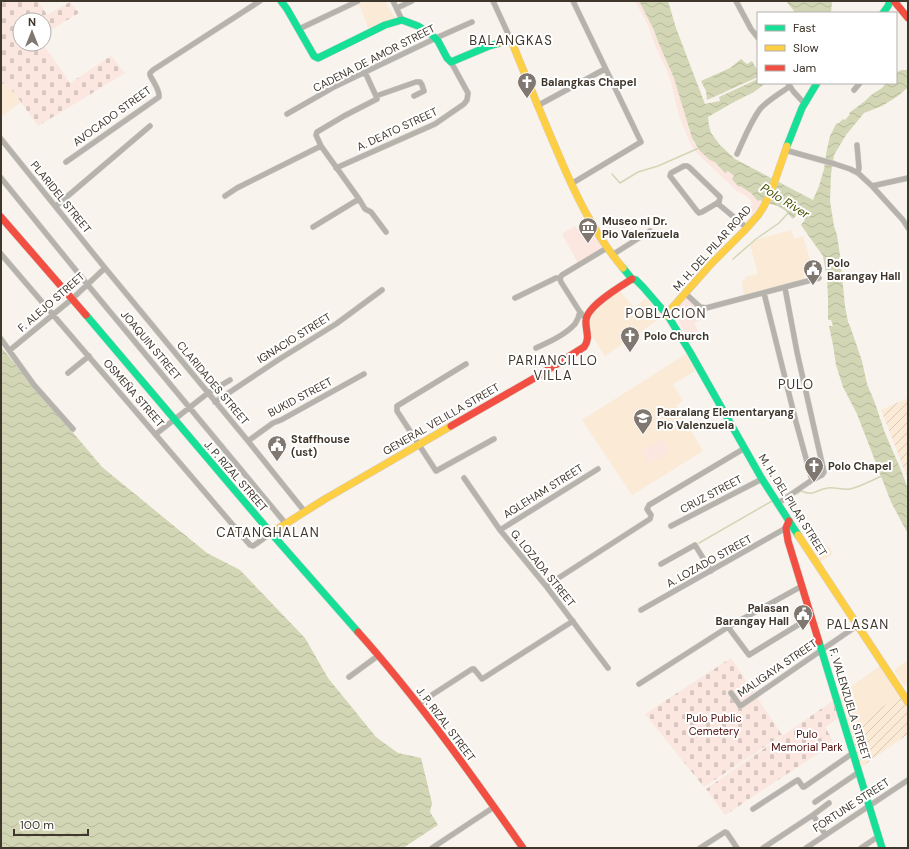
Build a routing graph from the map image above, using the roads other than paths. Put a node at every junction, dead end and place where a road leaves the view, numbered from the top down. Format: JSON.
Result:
{"nodes":[{"id":1,"x":260,"y":1,"type":"edge"},
{"id":2,"x":358,"y":1,"type":"edge"},
{"id":3,"x":393,"y":1,"type":"edge"},
{"id":4,"x":412,"y":1,"type":"edge"},
{"id":5,"x":493,"y":1,"type":"edge"},
{"id":6,"x":573,"y":1,"type":"edge"},
{"id":7,"x":736,"y":1,"type":"edge"},
{"id":8,"x":890,"y":1,"type":"edge"},
{"id":9,"x":894,"y":1,"type":"edge"},
{"id":10,"x":283,"y":2,"type":"edge"},
{"id":11,"x":397,"y":8,"type":"junction"},
{"id":12,"x":884,"y":12,"type":"edge"},
{"id":13,"x":908,"y":18,"type":"edge"},
{"id":14,"x":402,"y":20,"type":"junction"},
{"id":15,"x":472,"y":22,"type":"dead end"},
{"id":16,"x":299,"y":29,"type":"junction"},
{"id":17,"x":757,"y":37,"type":"edge"},
{"id":18,"x":436,"y":38,"type":"junction"},
{"id":19,"x":511,"y":40,"type":"junction"},
{"id":20,"x":451,"y":62,"type":"junction"},
{"id":21,"x":605,"y":69,"type":"junction"},
{"id":22,"x":365,"y":72,"type":"junction"},
{"id":23,"x":816,"y":84,"type":"edge"},
{"id":24,"x":859,"y":84,"type":"edge"},
{"id":25,"x":789,"y":85,"type":"edge"},
{"id":26,"x":854,"y":90,"type":"dead end"},
{"id":27,"x":376,"y":96,"type":"junction"},
{"id":28,"x":414,"y":96,"type":"dead end"},
{"id":29,"x":804,"y":103,"type":"junction"},
{"id":30,"x":537,"y":106,"type":"junction"},
{"id":31,"x":287,"y":114,"type":"dead end"},
{"id":32,"x":150,"y":126,"type":"dead end"},
{"id":33,"x":1,"y":139,"type":"edge"},
{"id":34,"x":321,"y":146,"type":"junction"},
{"id":35,"x":857,"y":146,"type":"dead end"},
{"id":36,"x":785,"y":150,"type":"junction"},
{"id":37,"x":737,"y":154,"type":"dead end"},
{"id":38,"x":66,"y":162,"type":"dead end"},
{"id":39,"x":336,"y":168,"type":"junction"},
{"id":40,"x":858,"y":171,"type":"junction"},
{"id":41,"x":1,"y":178,"type":"edge"},
{"id":42,"x":908,"y":178,"type":"edge"},
{"id":43,"x":571,"y":184,"type":"junction"},
{"id":44,"x":872,"y":186,"type":"junction"},
{"id":45,"x":226,"y":196,"type":"dead end"},
{"id":46,"x":359,"y":199,"type":"junction"},
{"id":47,"x":717,"y":203,"type":"junction"},
{"id":48,"x":56,"y":206,"type":"junction"},
{"id":49,"x":1,"y":217,"type":"edge"},
{"id":50,"x":313,"y":227,"type":"dead end"},
{"id":51,"x":747,"y":228,"type":"junction"},
{"id":52,"x":908,"y":228,"type":"edge"},
{"id":53,"x":386,"y":232,"type":"dead end"},
{"id":54,"x":650,"y":232,"type":"dead end"},
{"id":55,"x":607,"y":248,"type":"junction"},
{"id":56,"x":1,"y":254,"type":"edge"},
{"id":57,"x":612,"y":255,"type":"junction"},
{"id":58,"x":105,"y":268,"type":"junction"},
{"id":59,"x":560,"y":278,"type":"junction"},
{"id":60,"x":819,"y":278,"type":"dead end"},
{"id":61,"x":632,"y":279,"type":"junction"},
{"id":62,"x":87,"y":284,"type":"junction"},
{"id":63,"x":784,"y":288,"type":"junction"},
{"id":64,"x":382,"y":290,"type":"dead end"},
{"id":65,"x":685,"y":293,"type":"junction"},
{"id":66,"x":764,"y":293,"type":"junction"},
{"id":67,"x":515,"y":298,"type":"dead end"},
{"id":68,"x":72,"y":299,"type":"junction"},
{"id":69,"x":580,"y":312,"type":"junction"},
{"id":70,"x":53,"y":314,"type":"junction"},
{"id":71,"x":668,"y":316,"type":"junction"},
{"id":72,"x":586,"y":318,"type":"junction"},
{"id":73,"x":1,"y":339,"type":"edge"},
{"id":74,"x":536,"y":348,"type":"dead end"},
{"id":75,"x":10,"y":350,"type":"junction"},
{"id":76,"x":89,"y":356,"type":"junction"},
{"id":77,"x":466,"y":364,"type":"dead end"},
{"id":78,"x":68,"y":373,"type":"dead end"},
{"id":79,"x":364,"y":374,"type":"dead end"},
{"id":80,"x":230,"y":380,"type":"dead end"},
{"id":81,"x":208,"y":393,"type":"junction"},
{"id":82,"x":215,"y":402,"type":"junction"},
{"id":83,"x":190,"y":407,"type":"junction"},
{"id":84,"x":174,"y":420,"type":"junction"},
{"id":85,"x":73,"y":429,"type":"dead end"},
{"id":86,"x":156,"y":434,"type":"junction"},
{"id":87,"x":494,"y":439,"type":"dead end"},
{"id":88,"x":248,"y":441,"type":"junction"},
{"id":89,"x":419,"y":444,"type":"junction"},
{"id":90,"x":745,"y":448,"type":"junction"},
{"id":91,"x":598,"y":469,"type":"dead end"},
{"id":92,"x":464,"y":478,"type":"dead end"},
{"id":93,"x":762,"y":479,"type":"junction"},
{"id":94,"x":812,"y":480,"type":"junction"},
{"id":95,"x":778,"y":504,"type":"junction"},
{"id":96,"x":305,"y":512,"type":"junction"},
{"id":97,"x":789,"y":521,"type":"junction"},
{"id":98,"x":286,"y":524,"type":"junction"},
{"id":99,"x":671,"y":526,"type":"dead end"},
{"id":100,"x":786,"y":528,"type":"junction"},
{"id":101,"x":500,"y":530,"type":"junction"},
{"id":102,"x":271,"y":533,"type":"junction"},
{"id":103,"x":661,"y":564,"type":"dead end"},
{"id":104,"x":711,"y":571,"type":"junction"},
{"id":105,"x":546,"y":586,"type":"junction"},
{"id":106,"x":802,"y":586,"type":"junction"},
{"id":107,"x":641,"y":610,"type":"dead end"},
{"id":108,"x":811,"y":617,"type":"junction"},
{"id":109,"x":573,"y":621,"type":"junction"},
{"id":110,"x":858,"y":624,"type":"junction"},
{"id":111,"x":728,"y":627,"type":"junction"},
{"id":112,"x":821,"y":650,"type":"junction"},
{"id":113,"x":379,"y":655,"type":"junction"},
{"id":114,"x":608,"y":668,"type":"dead end"},
{"id":115,"x":349,"y":677,"type":"dead end"},
{"id":116,"x":639,"y":684,"type":"dead end"},
{"id":117,"x":731,"y":693,"type":"dead end"},
{"id":118,"x":908,"y":702,"type":"edge"},
{"id":119,"x":418,"y":704,"type":"junction"},
{"id":120,"x":853,"y":753,"type":"junction"},
{"id":121,"x":859,"y":772,"type":"junction"},
{"id":122,"x":908,"y":780,"type":"edge"},
{"id":123,"x":815,"y":802,"type":"dead end"},
{"id":124,"x":829,"y":803,"type":"dead end"},
{"id":125,"x":869,"y":806,"type":"junction"},
{"id":126,"x":494,"y":807,"type":"junction"},
{"id":127,"x":753,"y":810,"type":"dead end"},
{"id":128,"x":813,"y":816,"type":"junction"},
{"id":129,"x":825,"y":834,"type":"junction"},
{"id":130,"x":879,"y":836,"type":"junction"},
{"id":131,"x":432,"y":848,"type":"edge"},
{"id":132,"x":523,"y":848,"type":"edge"},
{"id":133,"x":700,"y":848,"type":"edge"},
{"id":134,"x":737,"y":848,"type":"edge"},
{"id":135,"x":763,"y":848,"type":"edge"},
{"id":136,"x":806,"y":848,"type":"edge"},
{"id":137,"x":861,"y":848,"type":"edge"},
{"id":138,"x":882,"y":848,"type":"edge"}],
"edges":[{"from":1,"to":38,"type":"street","name":"AVOCADO STREET"},
{"from":2,"to":16,"type":"street"},
{"from":3,"to":11,"type":"street"},
{"from":4,"to":11,"type":"street"},
{"from":5,"to":19,"type":"street"},
{"from":6,"to":21,"type":"street"},
{"from":7,"to":17,"type":"street"},
{"from":8,"to":12,"type":"main road"},
{"from":9,"to":13,"type":"main road"},
{"from":10,"to":16,"type":"main road"},
{"from":11,"to":14,"type":"street"},
{"from":14,"to":16,"type":"main road"},
{"from":14,"to":18,"type":"main road"},
{"from":15,"to":18,"type":"street","name":"CADENA DE AMOR STREET"},
{"from":18,"to":20,"type":"main road"},
{"from":18,"to":22,"type":"street","name":"CADENA DE AMOR STREET"},
{"from":19,"to":20,"type":"main road"},
{"from":19,"to":30,"type":"main road","name":"M. H. DEL PILAR STREET"},
{"from":20,"to":39,"type":"street","name":"A. DEATO STREET"},
{"from":21,"to":30,"type":"street"},
{"from":21,"to":43,"type":"street"},
{"from":22,"to":27,"type":"street"},
{"from":22,"to":31,"type":"street","name":"CADENA DE AMOR STREET"},
{"from":23,"to":29,"type":"main road","name":"M. H. DEL PILAR ROAD"},
{"from":24,"to":26,"type":"street"},
{"from":25,"to":29,"type":"street"},
{"from":25,"to":37,"type":"street"},
{"from":27,"to":28,"type":"street"},
{"from":27,"to":34,"type":"street"},
{"from":29,"to":36,"type":"main road","name":"M. H. DEL PILAR ROAD"},
{"from":30,"to":43,"type":"main road","name":"M. H. DEL PILAR STREET"},
{"from":32,"to":48,"type":"street"},
{"from":33,"to":48,"type":"street","name":"PLARIDEL STREET"},
{"from":34,"to":39,"type":"street"},
{"from":34,"to":45,"type":"street"},
{"from":35,"to":40,"type":"street"},
{"from":36,"to":40,"type":"street"},
{"from":36,"to":51,"type":"main road","name":"M. H. DEL PILAR ROAD"},
{"from":39,"to":46,"type":"street"},
{"from":40,"to":44,"type":"street"},
{"from":41,"to":62,"type":"street","name":"JOAQUIN STREET"},
{"from":42,"to":44,"type":"street"},
{"from":43,"to":55,"type":"main road","name":"M. H. DEL PILAR STREET"},
{"from":44,"to":52,"type":"street"},
{"from":46,"to":50,"type":"street"},
{"from":46,"to":53,"type":"street"},
{"from":47,"to":47,"type":"street"},
{"from":47,"to":51,"type":"street"},
{"from":48,"to":58,"type":"street","name":"PLARIDEL STREET"},
{"from":49,"to":68,"type":"main road","name":"J. P. RIZAL STREET"},
{"from":51,"to":65,"type":"main road","name":"M. H. DEL PILAR ROAD"},
{"from":54,"to":57,"type":"street"},
{"from":55,"to":57,"type":"main road","name":"M. H. DEL PILAR STREET"},
{"from":55,"to":59,"type":"street"},
{"from":56,"to":70,"type":"street","name":"OSMEÑA STREET"},
{"from":57,"to":61,"type":"main road","name":"M. H. DEL PILAR STREET"},
{"from":58,"to":62,"type":"street","name":"F. ALEJO STREET"},
{"from":58,"to":81,"type":"street","name":"CLARIDADES STREET"},
{"from":59,"to":67,"type":"street"},
{"from":59,"to":69,"type":"street"},
{"from":60,"to":63,"type":"street"},
{"from":61,"to":71,"type":"main road","name":"M. H. DEL PILAR STREET"},
{"from":61,"to":72,"type":"main road"},
{"from":62,"to":68,"type":"street","name":"F. ALEJO STREET"},
{"from":62,"to":83,"type":"street","name":"JOAQUIN STREET"},
{"from":63,"to":66,"type":"street"},
{"from":63,"to":94,"type":"street"},
{"from":64,"to":82,"type":"street","name":"IGNACIO STREET"},
{"from":65,"to":66,"type":"street"},
{"from":65,"to":71,"type":"main road","name":"M. H. DEL PILAR ROAD"},
{"from":66,"to":94,"type":"street"},
{"from":68,"to":70,"type":"street","name":"F. ALEJO STREET"},
{"from":68,"to":84,"type":"main road","name":"J. P. RIZAL STREET"},
{"from":69,"to":72,"type":"street"},
{"from":69,"to":74,"type":"street"},
{"from":70,"to":75,"type":"street","name":"F. ALEJO STREET"},
{"from":70,"to":76,"type":"street","name":"OSMEÑA STREET"},
{"from":71,"to":90,"type":"main road","name":"M. H. DEL PILAR STREET"},
{"from":72,"to":89,"type":"main road","name":"GENERAL VELILLA STREET"},
{"from":73,"to":75,"type":"street"},
{"from":75,"to":85,"type":"street"},
{"from":76,"to":78,"type":"street"},
{"from":76,"to":86,"type":"street","name":"OSMEÑA STREET"},
{"from":77,"to":89,"type":"street"},
{"from":79,"to":88,"type":"street","name":"BUKID STREET"},
{"from":80,"to":81,"type":"street"},
{"from":81,"to":82,"type":"street","name":"CLARIDADES STREET"},
{"from":81,"to":83,"type":"street"},
{"from":82,"to":88,"type":"street","name":"CLARIDADES STREET"},
{"from":83,"to":84,"type":"street"},
{"from":83,"to":98,"type":"street","name":"JOAQUIN STREET"},
{"from":84,"to":86,"type":"street"},
{"from":84,"to":102,"type":"main road","name":"J. P. RIZAL STREET"},
{"from":86,"to":102,"type":"street","name":"OSMEÑA STREET"},
{"from":87,"to":89,"type":"street"},
{"from":88,"to":96,"type":"street","name":"CLARIDADES STREET"},
{"from":89,"to":96,"type":"main road","name":"GENERAL VELILLA STREET"},
{"from":90,"to":93,"type":"main road","name":"M. H. DEL PILAR STREET"},
{"from":90,"to":105,"type":"street"},
{"from":91,"to":101,"type":"street","name":"AGLEHAM STREET"},
{"from":92,"to":101,"type":"street","name":"G. LOZADA STREET"},
{"from":93,"to":95,"type":"main road","name":"M. H. DEL PILAR STREET"},
{"from":93,"to":99,"type":"street","name":"CRUZ STREET"},
{"from":94,"to":95,"type":"street"},
{"from":95,"to":97,"type":"main road","name":"M. H. DEL PILAR STREET"},
{"from":96,"to":98,"type":"main road","name":"GENERAL VELILLA STREET"},
{"from":97,"to":100,"type":"main road"},
{"from":97,"to":110,"type":"main road","name":"M. H. DEL PILAR STREET"},
{"from":98,"to":102,"type":"main road","name":"GENERAL VELILLA STREET"},
{"from":100,"to":104,"type":"street","name":"A. LOZADO STREET"},
{"from":100,"to":106,"type":"main road","name":"F. VALENZUELA STREET"},
{"from":101,"to":105,"type":"street","name":"G. LOZADA STREET"},
{"from":102,"to":113,"type":"main road","name":"J. P. RIZAL STREET"},
{"from":103,"to":104,"type":"street"},
{"from":104,"to":107,"type":"street","name":"A. LOZADO STREET"},
{"from":105,"to":109,"type":"street","name":"G. LOZADA STREET"},
{"from":106,"to":108,"type":"main road","name":"F. VALENZUELA STREET"},
{"from":106,"to":111,"type":"street"},
{"from":108,"to":111,"type":"street"},
{"from":108,"to":112,"type":"main road","name":"F. VALENZUELA STREET"},
{"from":109,"to":114,"type":"street","name":"G. LOZADA STREET"},
{"from":109,"to":119,"type":"street"},
{"from":110,"to":112,"type":"street","name":"MALIGAYA STREET"},
{"from":110,"to":118,"type":"main road","name":"M. H. DEL PILAR STREET"},
{"from":111,"to":116,"type":"street"},
{"from":112,"to":117,"type":"street","name":"MALIGAYA STREET"},
{"from":112,"to":120,"type":"main road","name":"F. VALENZUELA STREET"},
{"from":113,"to":115,"type":"street"},
{"from":113,"to":119,"type":"main road","name":"J. P. RIZAL STREET"},
{"from":119,"to":126,"type":"main road","name":"J. P. RIZAL STREET"},
{"from":120,"to":121,"type":"main road","name":"F. VALENZUELA STREET"},
{"from":120,"to":127,"type":"street"},
{"from":121,"to":123,"type":"street"},
{"from":121,"to":125,"type":"main road","name":"F. VALENZUELA STREET"},
{"from":122,"to":125,"type":"street","name":"FORTUNE STREET"},
{"from":124,"to":128,"type":"street"},
{"from":125,"to":129,"type":"street","name":"FORTUNE STREET"},
{"from":125,"to":130,"type":"main road","name":"F. VALENZUELA STREET"},
{"from":126,"to":131,"type":"street"},
{"from":126,"to":132,"type":"main road","name":"J. P. RIZAL STREET"},
{"from":128,"to":129,"type":"street"},
{"from":128,"to":135,"type":"street"},
{"from":129,"to":136,"type":"street","name":"FORTUNE STREET"},
{"from":130,"to":137,"type":"street"},
{"from":130,"to":138,"type":"main road","name":"F. VALENZUELA STREET"},
{"from":133,"to":134,"type":"street"}]}
